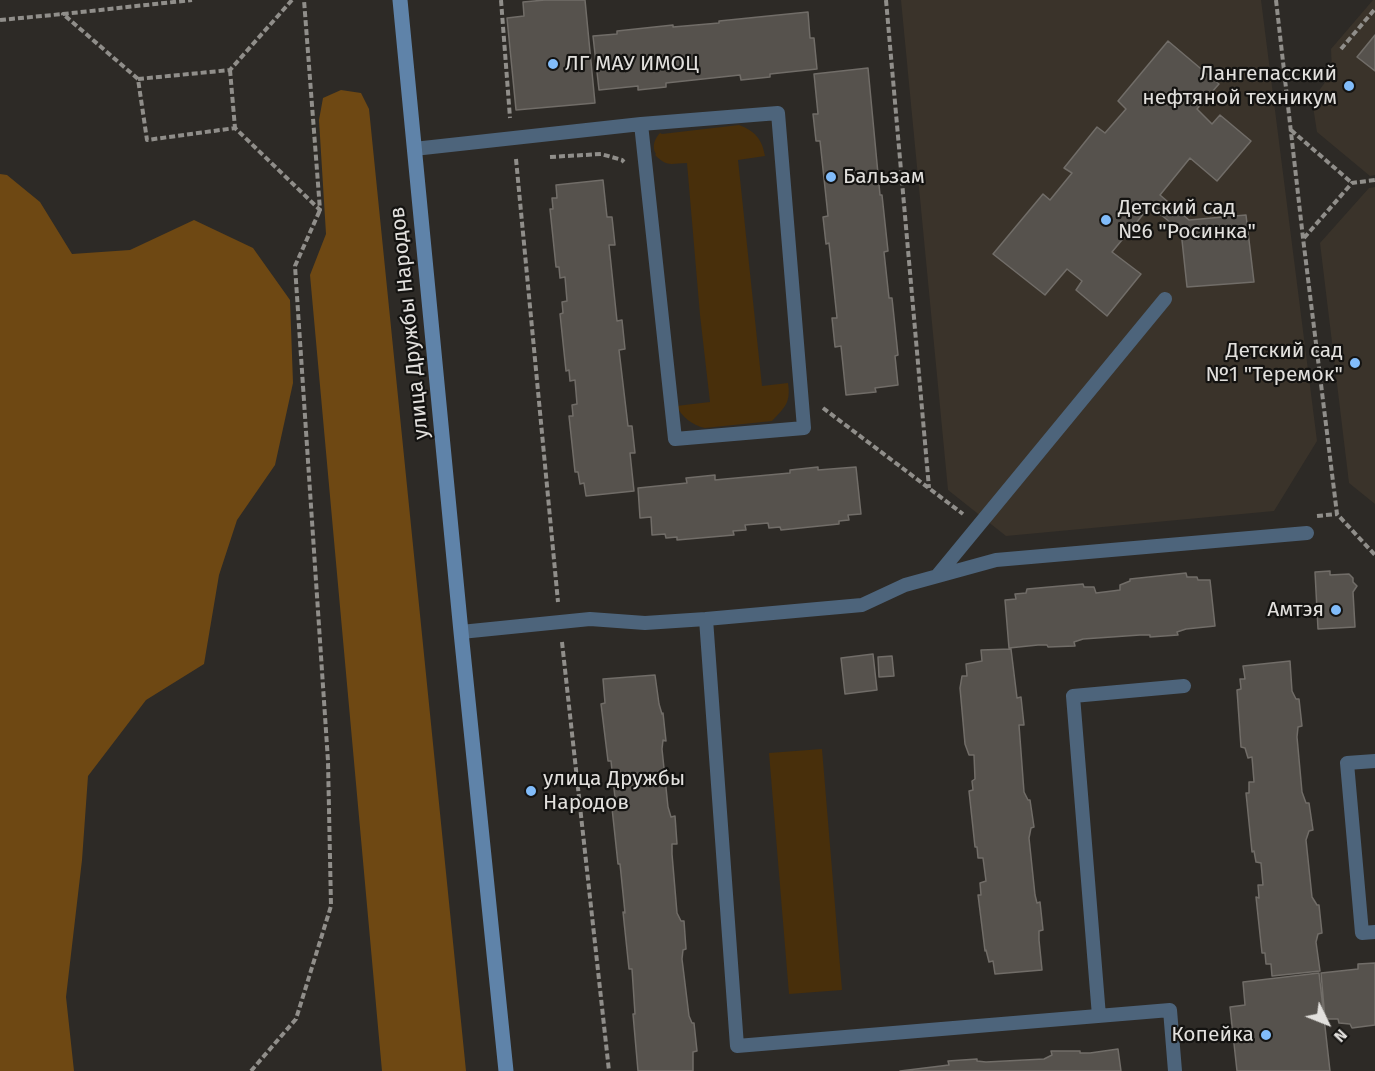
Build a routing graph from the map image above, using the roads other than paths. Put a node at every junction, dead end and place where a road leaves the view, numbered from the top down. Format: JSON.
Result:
{"nodes":[{"id":1,"x":400,"y":0,"type":"edge"},
{"id":2,"x":641,"y":124,"type":"junction"},
{"id":3,"x":414,"y":149,"type":"junction"},
{"id":4,"x":1165,"y":299,"type":"dead end"},
{"id":5,"x":1307,"y":533,"type":"dead end"},
{"id":6,"x":937,"y":576,"type":"junction"},
{"id":7,"x":706,"y":619,"type":"junction"},
{"id":8,"x":461,"y":632,"type":"junction"},
{"id":9,"x":1184,"y":686,"type":"dead end"},
{"id":10,"x":1375,"y":761,"type":"edge"},
{"id":11,"x":1375,"y":932,"type":"edge"},
{"id":12,"x":1099,"y":1016,"type":"junction"},
{"id":13,"x":506,"y":1071,"type":"edge"},
{"id":14,"x":1175,"y":1071,"type":"edge"}],
"edges":[{"from":1,"to":3,"type":"street","name":"улица Дружбы Народов"},
{"from":2,"to":2,"type":"lane"},
{"from":2,"to":3,"type":"lane"},
{"from":3,"to":8,"type":"street","name":"улица Дружбы Народов"},
{"from":4,"to":6,"type":"lane"},
{"from":5,"to":6,"type":"lane"},
{"from":6,"to":7,"type":"lane"},
{"from":7,"to":8,"type":"lane"},
{"from":7,"to":12,"type":"lane"},
{"from":8,"to":13,"type":"street","name":"улица Дружбы Народов"},
{"from":9,"to":12,"type":"lane"},
{"from":10,"to":11,"type":"lane"},
{"from":12,"to":14,"type":"lane"}]}
